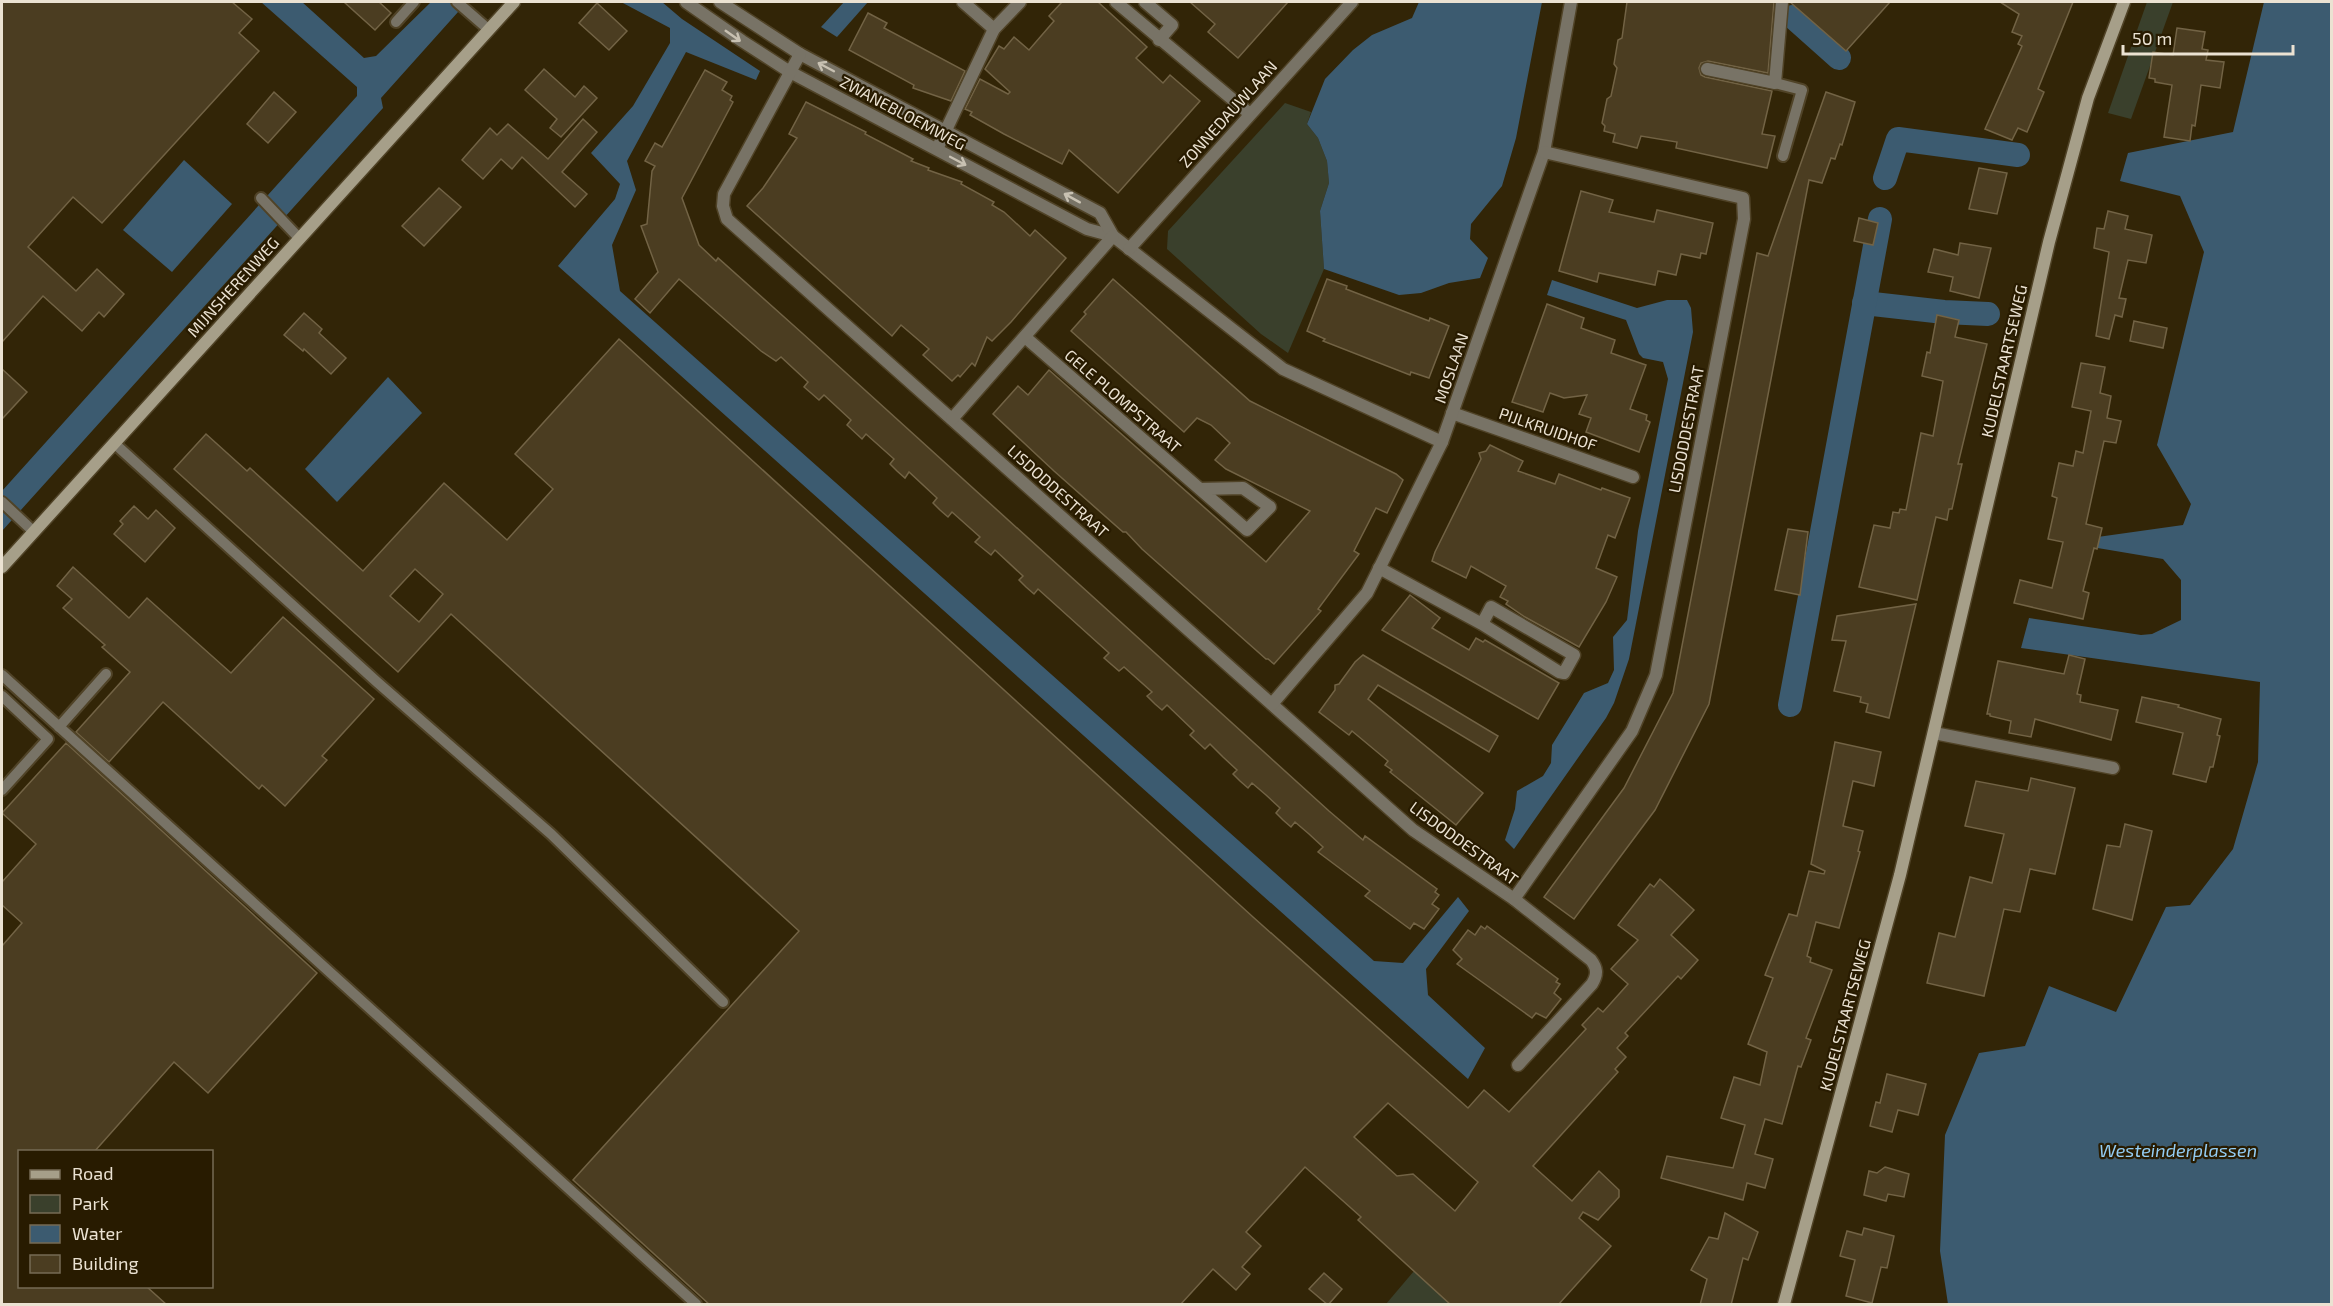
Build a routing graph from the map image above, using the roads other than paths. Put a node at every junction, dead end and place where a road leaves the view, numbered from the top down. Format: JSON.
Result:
{"nodes":[{"id":1,"x":414,"y":2,"type":"edge"},
{"id":2,"x":457,"y":2,"type":"edge"},
{"id":3,"x":514,"y":2,"type":"edge"},
{"id":4,"x":686,"y":2,"type":"edge"},
{"id":5,"x":720,"y":2,"type":"edge"},
{"id":6,"x":963,"y":2,"type":"edge"},
{"id":7,"x":1020,"y":2,"type":"edge"},
{"id":8,"x":1116,"y":2,"type":"edge"},
{"id":9,"x":1145,"y":2,"type":"edge"},
{"id":10,"x":1352,"y":2,"type":"edge"},
{"id":11,"x":1571,"y":2,"type":"edge"},
{"id":12,"x":1782,"y":2,"type":"edge"},
{"id":13,"x":2124,"y":2,"type":"edge"},
{"id":14,"x":396,"y":22,"type":"dead end"},
{"id":15,"x":488,"y":29,"type":"junction"},
{"id":16,"x":994,"y":29,"type":"junction"},
{"id":17,"x":1159,"y":40,"type":"junction"},
{"id":18,"x":800,"y":54,"type":"junction"},
{"id":19,"x":1707,"y":69,"type":"dead end"},
{"id":20,"x":790,"y":72,"type":"junction"},
{"id":21,"x":1774,"y":83,"type":"junction"},
{"id":22,"x":1250,"y":114,"type":"junction"},
{"id":23,"x":946,"y":132,"type":"junction"},
{"id":24,"x":937,"y":149,"type":"junction"},
{"id":25,"x":1544,"y":152,"type":"junction"},
{"id":26,"x":1783,"y":156,"type":"dead end"},
{"id":27,"x":261,"y":198,"type":"dead end"},
{"id":28,"x":1113,"y":236,"type":"junction"},
{"id":29,"x":299,"y":238,"type":"junction"},
{"id":30,"x":1130,"y":249,"type":"junction"},
{"id":31,"x":1025,"y":337,"type":"junction"},
{"id":32,"x":1452,"y":413,"type":"junction"},
{"id":33,"x":952,"y":418,"type":"junction"},
{"id":34,"x":1442,"y":442,"type":"junction"},
{"id":35,"x":114,"y":443,"type":"junction"},
{"id":36,"x":1633,"y":477,"type":"dead end"},
{"id":37,"x":1200,"y":489,"type":"junction"},
{"id":38,"x":2,"y":502,"type":"edge"},
{"id":39,"x":34,"y":531,"type":"junction"},
{"id":40,"x":2,"y":567,"type":"edge"},
{"id":41,"x":1379,"y":568,"type":"junction"},
{"id":42,"x":1482,"y":624,"type":"junction"},
{"id":43,"x":106,"y":674,"type":"dead end"},
{"id":44,"x":2,"y":675,"type":"edge"},
{"id":45,"x":2,"y":696,"type":"edge"},
{"id":46,"x":1272,"y":704,"type":"junction"},
{"id":47,"x":59,"y":727,"type":"junction"},
{"id":48,"x":1934,"y":733,"type":"junction"},
{"id":49,"x":2113,"y":768,"type":"dead end"},
{"id":50,"x":2,"y":790,"type":"edge"},
{"id":51,"x":1514,"y":899,"type":"junction"},
{"id":52,"x":723,"y":1002,"type":"dead end"},
{"id":53,"x":1518,"y":1065,"type":"dead end"},
{"id":54,"x":696,"y":1305,"type":"edge"},
{"id":55,"x":1784,"y":1305,"type":"edge"}],
"edges":[{"from":1,"to":14,"type":"lane"},
{"from":2,"to":15,"type":"lane"},
{"from":3,"to":15,"type":"street","name":"MIJNSHERENWEG"},
{"from":4,"to":20,"type":"street","name":"ZWANEBLOEMWEG","one_way":true},
{"from":5,"to":18,"type":"street","name":"ZWANEBLOEMWEG"},
{"from":6,"to":16,"type":"street"},
{"from":7,"to":16,"type":"street"},
{"from":8,"to":17,"type":"street"},
{"from":9,"to":17,"type":"street"},
{"from":10,"to":22,"type":"street","name":"ZONNEDAUWLAAN"},
{"from":11,"to":25,"type":"street","name":"MOSLAAN"},
{"from":12,"to":21,"type":"street"},
{"from":13,"to":48,"type":"street","name":"KUDELSTAARTSEWEG"},
{"from":15,"to":29,"type":"street","name":"MIJNSHERENWEG"},
{"from":16,"to":23,"type":"street"},
{"from":17,"to":22,"type":"street"},
{"from":18,"to":20,"type":"street","name":"LISDODDESTRAAT"},
{"from":23,"to":18,"type":"street","name":"ZWANEBLOEMWEG","one_way":true},
{"from":19,"to":21,"type":"street"},
{"from":20,"to":24,"type":"street","name":"ZWANEBLOEMWEG"},
{"from":20,"to":33,"type":"street","name":"LISDODDESTRAAT"},
{"from":21,"to":26,"type":"lane"},
{"from":22,"to":30,"type":"street","name":"ZONNEDAUWLAAN"},
{"from":23,"to":24,"type":"street"},
{"from":28,"to":23,"type":"street","name":"ZWANEBLOEMWEG","one_way":true},
{"from":24,"to":28,"type":"street","name":"ZWANEBLOEMWEG","one_way":true},
{"from":25,"to":32,"type":"street","name":"MOSLAAN"},
{"from":25,"to":51,"type":"street","name":"LISDODDESTRAAT"},
{"from":27,"to":29,"type":"lane"},
{"from":28,"to":30,"type":"street","name":"ZWANEBLOEMWEG"},
{"from":28,"to":31,"type":"street"},
{"from":29,"to":35,"type":"street","name":"MIJNSHERENWEG"},
{"from":30,"to":34,"type":"street","name":"ZWANEBLOEMWEG"},
{"from":31,"to":33,"type":"street"},
{"from":31,"to":37,"type":"street","name":"GELE PLOMPSTRAAT"},
{"from":32,"to":34,"type":"street","name":"MOSLAAN"},
{"from":32,"to":36,"type":"street","name":"PIJLKRUIDHOF"},
{"from":33,"to":46,"type":"street","name":"LISDODDESTRAAT"},
{"from":34,"to":41,"type":"street","name":"MOSLAAN"},
{"from":35,"to":39,"type":"street","name":"MIJNSHERENWEG"},
{"from":35,"to":52,"type":"lane"},
{"from":37,"to":37,"type":"street","name":"GELE PLOMPSTRAAT"},
{"from":38,"to":39,"type":"lane"},
{"from":39,"to":40,"type":"street","name":"MIJNSHERENWEG"},
{"from":41,"to":42,"type":"street"},
{"from":41,"to":46,"type":"street","name":"MOSLAAN"},
{"from":42,"to":42,"type":"street"},
{"from":43,"to":47,"type":"lane"},
{"from":44,"to":47,"type":"lane"},
{"from":45,"to":50,"type":"lane"},
{"from":46,"to":51,"type":"street","name":"LISDODDESTRAAT"},
{"from":47,"to":54,"type":"lane"},
{"from":48,"to":49,"type":"street"},
{"from":48,"to":55,"type":"street","name":"KUDELSTAARTSEWEG"},
{"from":51,"to":53,"type":"street","name":"LISDODDESTRAAT"}]}
